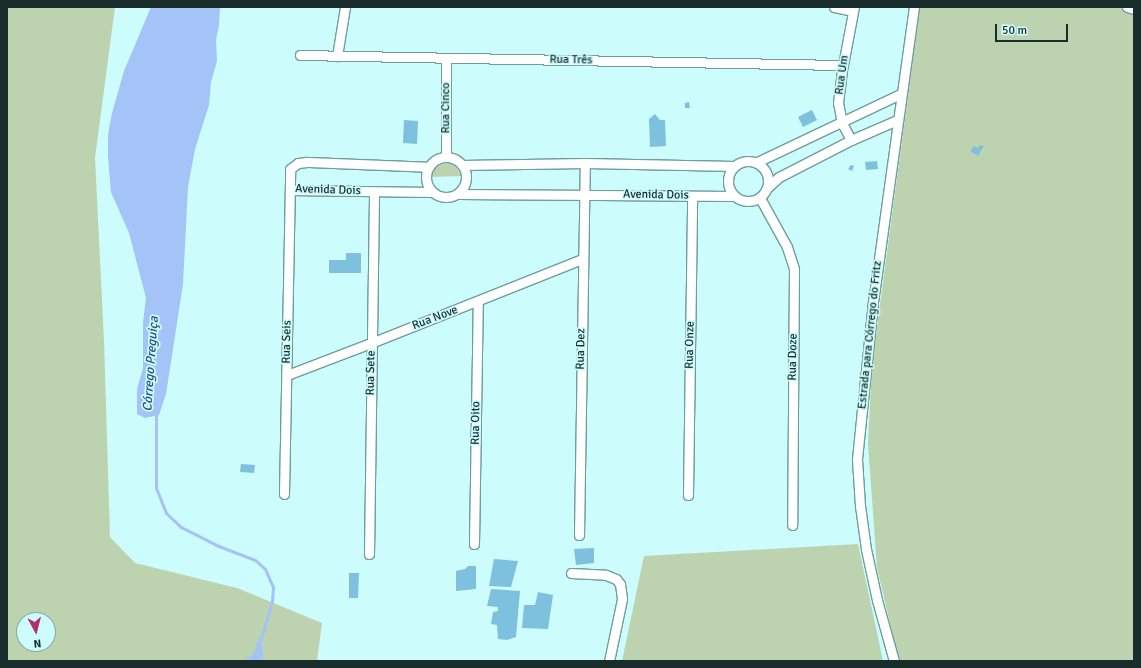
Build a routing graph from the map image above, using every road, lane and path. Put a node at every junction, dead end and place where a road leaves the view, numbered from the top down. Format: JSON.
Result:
{"nodes":[{"id":1,"x":345,"y":7,"type":"edge"},
{"id":2,"x":834,"y":7,"type":"edge"},
{"id":3,"x":914,"y":7,"type":"edge"},
{"id":4,"x":1127,"y":7,"type":"edge"},
{"id":5,"x":854,"y":9,"type":"edge"},
{"id":6,"x":1134,"y":9,"type":"edge"},
{"id":7,"x":300,"y":55,"type":"dead end"},
{"id":8,"x":337,"y":56,"type":"junction"},
{"id":9,"x":446,"y":58,"type":"junction"},
{"id":10,"x":843,"y":65,"type":"junction"},
{"id":11,"x":900,"y":94,"type":"junction"},
{"id":12,"x":897,"y":120,"type":"junction"},
{"id":13,"x":842,"y":123,"type":"junction"},
{"id":14,"x":851,"y":140,"type":"junction"},
{"id":15,"x":446,"y":157,"type":"junction"},
{"id":16,"x":757,"y":162,"type":"junction"},
{"id":17,"x":585,"y":164,"type":"junction"},
{"id":18,"x":462,"y":165,"type":"junction"},
{"id":19,"x":734,"y":166,"type":"junction"},
{"id":20,"x":429,"y":167,"type":"junction"},
{"id":21,"x":768,"y":188,"type":"junction"},
{"id":22,"x":290,"y":190,"type":"junction"},
{"id":23,"x":374,"y":192,"type":"junction"},
{"id":24,"x":432,"y":192,"type":"junction"},
{"id":25,"x":459,"y":194,"type":"junction"},
{"id":26,"x":583,"y":194,"type":"junction"},
{"id":27,"x":692,"y":196,"type":"junction"},
{"id":28,"x":734,"y":196,"type":"junction"},
{"id":29,"x":760,"y":198,"type":"junction"},
{"id":30,"x":582,"y":259,"type":"junction"},
{"id":31,"x":478,"y":301,"type":"junction"},
{"id":32,"x":371,"y":343,"type":"junction"},
{"id":33,"x":287,"y":375,"type":"junction"},
{"id":34,"x":284,"y":494,"type":"dead end"},
{"id":35,"x":688,"y":495,"type":"dead end"},
{"id":36,"x":792,"y":525,"type":"dead end"},
{"id":37,"x":579,"y":535,"type":"dead end"},
{"id":38,"x":474,"y":544,"type":"dead end"},
{"id":39,"x":369,"y":554,"type":"dead end"},
{"id":40,"x":571,"y":573,"type":"dead end"},
{"id":41,"x":609,"y":661,"type":"edge"},
{"id":42,"x":894,"y":661,"type":"edge"}],
"edges":[{"from":1,"to":8,"type":"street"},
{"from":2,"to":5,"type":"street"},
{"from":3,"to":11,"type":"street","name":"Estrada para Córrego do Fritz"},
{"from":4,"to":6,"type":"street"},
{"from":5,"to":10,"type":"street","name":"Rua Um"},
{"from":7,"to":8,"type":"street","name":"Rua Três"},
{"from":8,"to":9,"type":"street","name":"Rua Três"},
{"from":9,"to":10,"type":"street","name":"Rua Três"},
{"from":9,"to":15,"type":"street","name":"Rua Cinco"},
{"from":10,"to":13,"type":"street","name":"Rua Um"},
{"from":11,"to":12,"type":"street","name":"Estrada para Córrego do Fritz"},
{"from":11,"to":13,"type":"street"},
{"from":12,"to":14,"type":"street"},
{"from":12,"to":42,"type":"street","name":"Estrada para Córrego do Fritz"},
{"from":13,"to":14,"type":"street","name":"Rua Um"},
{"from":13,"to":16,"type":"street"},
{"from":14,"to":21,"type":"street"},
{"from":15,"to":18,"type":"street"},
{"from":15,"to":20,"type":"street"},
{"from":16,"to":19,"type":"street"},
{"from":16,"to":21,"type":"street"},
{"from":17,"to":18,"type":"street"},
{"from":17,"to":19,"type":"street"},
{"from":17,"to":26,"type":"street","name":"Rua Dez"},
{"from":18,"to":25,"type":"street"},
{"from":19,"to":28,"type":"street"},
{"from":20,"to":22,"type":"street","name":"Avenida Dois"},
{"from":20,"to":24,"type":"street"},
{"from":21,"to":29,"type":"street"},
{"from":22,"to":23,"type":"street","name":"Avenida Dois"},
{"from":22,"to":33,"type":"street","name":"Rua Seis"},
{"from":23,"to":24,"type":"street","name":"Avenida Dois"},
{"from":23,"to":32,"type":"street","name":"Rua Sete"},
{"from":24,"to":25,"type":"street","name":"Avenida Dois"},
{"from":25,"to":26,"type":"street","name":"Avenida Dois"},
{"from":26,"to":27,"type":"street","name":"Avenida Dois"},
{"from":26,"to":30,"type":"street","name":"Rua Dez"},
{"from":27,"to":28,"type":"street","name":"Avenida Dois"},
{"from":27,"to":35,"type":"street","name":"Rua Onze"},
{"from":28,"to":29,"type":"street","name":"Avenida Dois"},
{"from":29,"to":36,"type":"street","name":"Rua Doze"},
{"from":30,"to":31,"type":"street","name":"Rua Nove"},
{"from":30,"to":37,"type":"street","name":"Rua Dez"},
{"from":31,"to":32,"type":"street","name":"Rua Nove"},
{"from":31,"to":38,"type":"street","name":"Rua Oito"},
{"from":32,"to":33,"type":"street","name":"Rua Nove"},
{"from":32,"to":39,"type":"street","name":"Rua Sete"},
{"from":33,"to":34,"type":"street","name":"Rua Seis"},
{"from":40,"to":41,"type":"street"}]}
